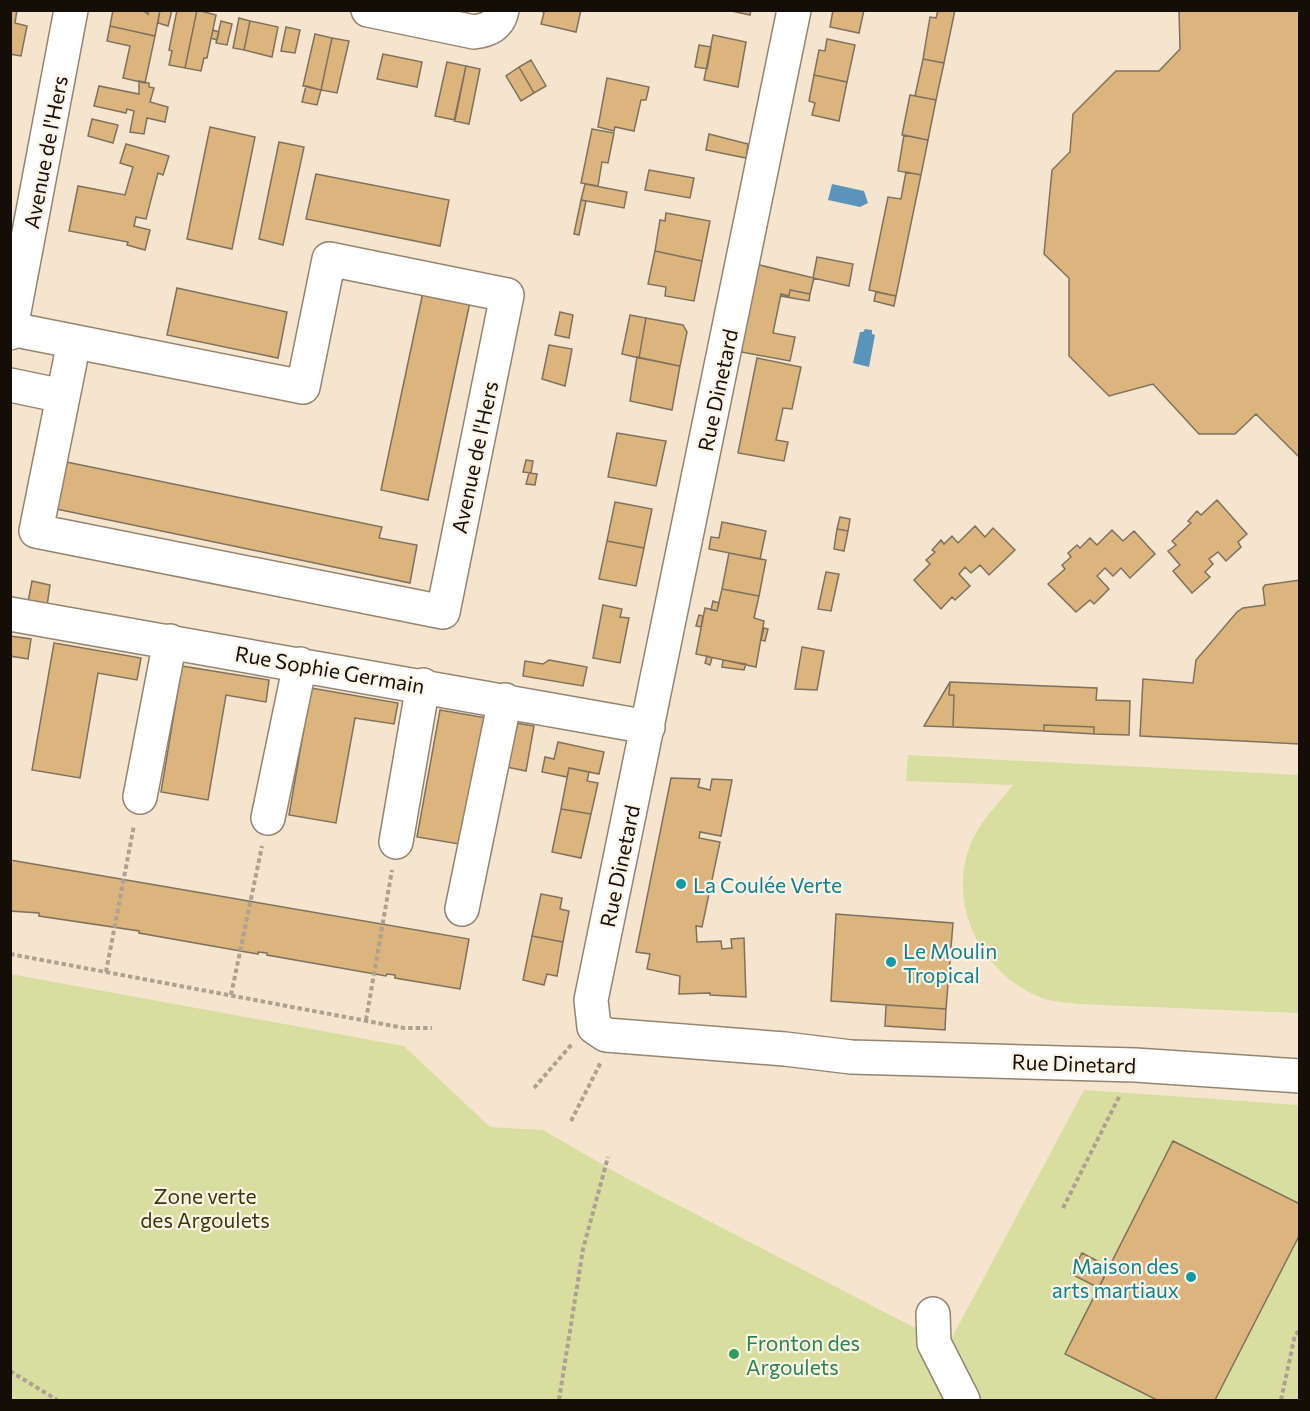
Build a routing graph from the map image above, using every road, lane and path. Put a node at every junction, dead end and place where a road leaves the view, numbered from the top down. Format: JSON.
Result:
{"nodes":[{"id":1,"x":71,"y":10,"type":"edge"},
{"id":2,"x":368,"y":10,"type":"edge"},
{"id":3,"x":502,"y":10,"type":"edge"},
{"id":4,"x":794,"y":10,"type":"edge"},
{"id":5,"x":11,"y":331,"type":"edge"},
{"id":6,"x":74,"y":342,"type":"junction"},
{"id":7,"x":10,"y":385,"type":"edge"},
{"id":8,"x":63,"y":396,"type":"junction"},
{"id":9,"x":10,"y":614,"type":"edge"},
{"id":10,"x":170,"y":641,"type":"junction"},
{"id":11,"x":300,"y":664,"type":"junction"},
{"id":12,"x":423,"y":685,"type":"junction"},
{"id":13,"x":505,"y":700,"type":"junction"},
{"id":14,"x":648,"y":727,"type":"junction"},
{"id":15,"x":140,"y":797,"type":"joint"},
{"id":16,"x":268,"y":818,"type":"joint"},
{"id":17,"x":396,"y":842,"type":"joint"},
{"id":18,"x":462,"y":909,"type":"dead end"},
{"id":19,"x":10,"y":954,"type":"edge"},
{"id":20,"x":106,"y":972,"type":"junction"},
{"id":21,"x":231,"y":995,"type":"junction"},
{"id":22,"x":366,"y":1020,"type":"junction"},
{"id":23,"x":432,"y":1028,"type":"dead end"},
{"id":24,"x":600,"y":1031,"type":"junction"},
{"id":25,"x":1135,"y":1065,"type":"junction"},
{"id":26,"x":1299,"y":1076,"type":"edge"},
{"id":27,"x":534,"y":1088,"type":"dead end"},
{"id":28,"x":571,"y":1121,"type":"dead end"},
{"id":29,"x":608,"y":1157,"type":"dead end"},
{"id":30,"x":1063,"y":1208,"type":"dead end"},
{"id":31,"x":933,"y":1314,"type":"dead end"},
{"id":32,"x":1299,"y":1330,"type":"edge"},
{"id":33,"x":10,"y":1371,"type":"edge"},
{"id":34,"x":57,"y":1401,"type":"edge"},
{"id":35,"x":559,"y":1401,"type":"edge"},
{"id":36,"x":963,"y":1401,"type":"edge"},
{"id":37,"x":1281,"y":1401,"type":"edge"}],
"edges":[{"from":1,"to":5,"type":"street","name":"Avenue de l'Hers"},
{"from":2,"to":3,"type":"street"},
{"from":4,"to":14,"type":"street","name":"Rue Dinetard"},
{"from":5,"to":6,"type":"street","name":"Avenue de l'Hers"},
{"from":6,"to":8,"type":"street","name":"Avenue de l'Hers"},
{"from":6,"to":8,"type":"street","name":"Avenue de l'Hers"},
{"from":7,"to":8,"type":"street"},
{"from":9,"to":10,"type":"street","name":"Rue Sophie Germain"},
{"from":10,"to":11,"type":"street","name":"Rue Sophie Germain"},
{"from":10,"to":15,"type":"street"},
{"from":11,"to":12,"type":"street","name":"Rue Sophie Germain"},
{"from":11,"to":16,"type":"street"},
{"from":12,"to":13,"type":"street","name":"Rue Sophie Germain"},
{"from":12,"to":17,"type":"street"},
{"from":13,"to":14,"type":"street","name":"Rue Sophie Germain"},
{"from":13,"to":18,"type":"street"},
{"from":14,"to":24,"type":"street","name":"Rue Dinetard"},
{"from":15,"to":20,"type":"path"},
{"from":16,"to":21,"type":"path"},
{"from":17,"to":22,"type":"path"},
{"from":19,"to":20,"type":"path"},
{"from":20,"to":21,"type":"path"},
{"from":21,"to":22,"type":"path"},
{"from":22,"to":23,"type":"path"},
{"from":24,"to":25,"type":"street","name":"Rue Dinetard"},
{"from":24,"to":27,"type":"path"},
{"from":24,"to":28,"type":"path"},
{"from":25,"to":26,"type":"street","name":"Rue Dinetard"},
{"from":25,"to":30,"type":"path"},
{"from":29,"to":35,"type":"path"},
{"from":31,"to":36,"type":"street"},
{"from":32,"to":37,"type":"path"},
{"from":33,"to":34,"type":"path"}]}
